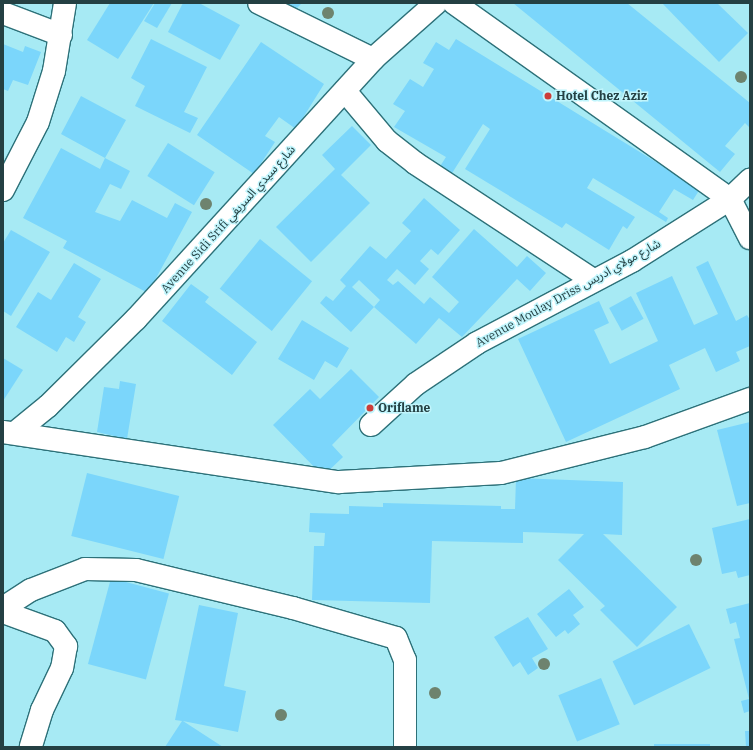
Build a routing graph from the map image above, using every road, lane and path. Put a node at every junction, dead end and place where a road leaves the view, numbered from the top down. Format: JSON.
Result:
{"nodes":[{"id":1,"x":65,"y":3,"type":"edge"},
{"id":2,"x":259,"y":3,"type":"edge"},
{"id":3,"x":436,"y":3,"type":"edge"},
{"id":4,"x":454,"y":3,"type":"edge"},
{"id":5,"x":3,"y":13,"type":"edge"},
{"id":6,"x":61,"y":35,"type":"junction"},
{"id":7,"x":373,"y":59,"type":"junction"},
{"id":8,"x":345,"y":91,"type":"junction"},
{"id":9,"x":750,"y":180,"type":"edge"},
{"id":10,"x":3,"y":190,"type":"edge"},
{"id":11,"x":730,"y":198,"type":"junction"},
{"id":12,"x":750,"y":238,"type":"edge"},
{"id":13,"x":593,"y":280,"type":"junction"},
{"id":14,"x":750,"y":399,"type":"edge"},
{"id":15,"x":371,"y":425,"type":"dead end"},
{"id":16,"x":10,"y":432,"type":"edge"},
{"id":17,"x":3,"y":608,"type":"edge"},
{"id":18,"x":3,"y":612,"type":"edge"},
{"id":19,"x":31,"y":747,"type":"edge"},
{"id":20,"x":405,"y":747,"type":"edge"}],
"edges":[{"from":1,"to":6,"type":"street"},
{"from":2,"to":7,"type":"street"},
{"from":3,"to":7,"type":"street","name":"Avenue Sidi Srifi شارع سيدي السريفي"},
{"from":4,"to":11,"type":"street"},
{"from":5,"to":6,"type":"street"},
{"from":6,"to":10,"type":"street"},
{"from":7,"to":8,"type":"street","name":"Avenue Sidi Srifi شارع سيدي السريفي"},
{"from":8,"to":13,"type":"street"},
{"from":8,"to":16,"type":"street","name":"Avenue Sidi Srifi شارع سيدي السريفي"},
{"from":9,"to":11,"type":"street","name":"Avenue Moulay Driss شارع مولاي ادريس"},
{"from":11,"to":12,"type":"street"},
{"from":11,"to":13,"type":"street","name":"Avenue Moulay Driss شارع مولاي ادريس"},
{"from":13,"to":15,"type":"street","name":"Avenue Moulay Driss شارع مولاي ادريس"},
{"from":14,"to":16,"type":"street"},
{"from":17,"to":20,"type":"street"},
{"from":18,"to":19,"type":"street"}]}
